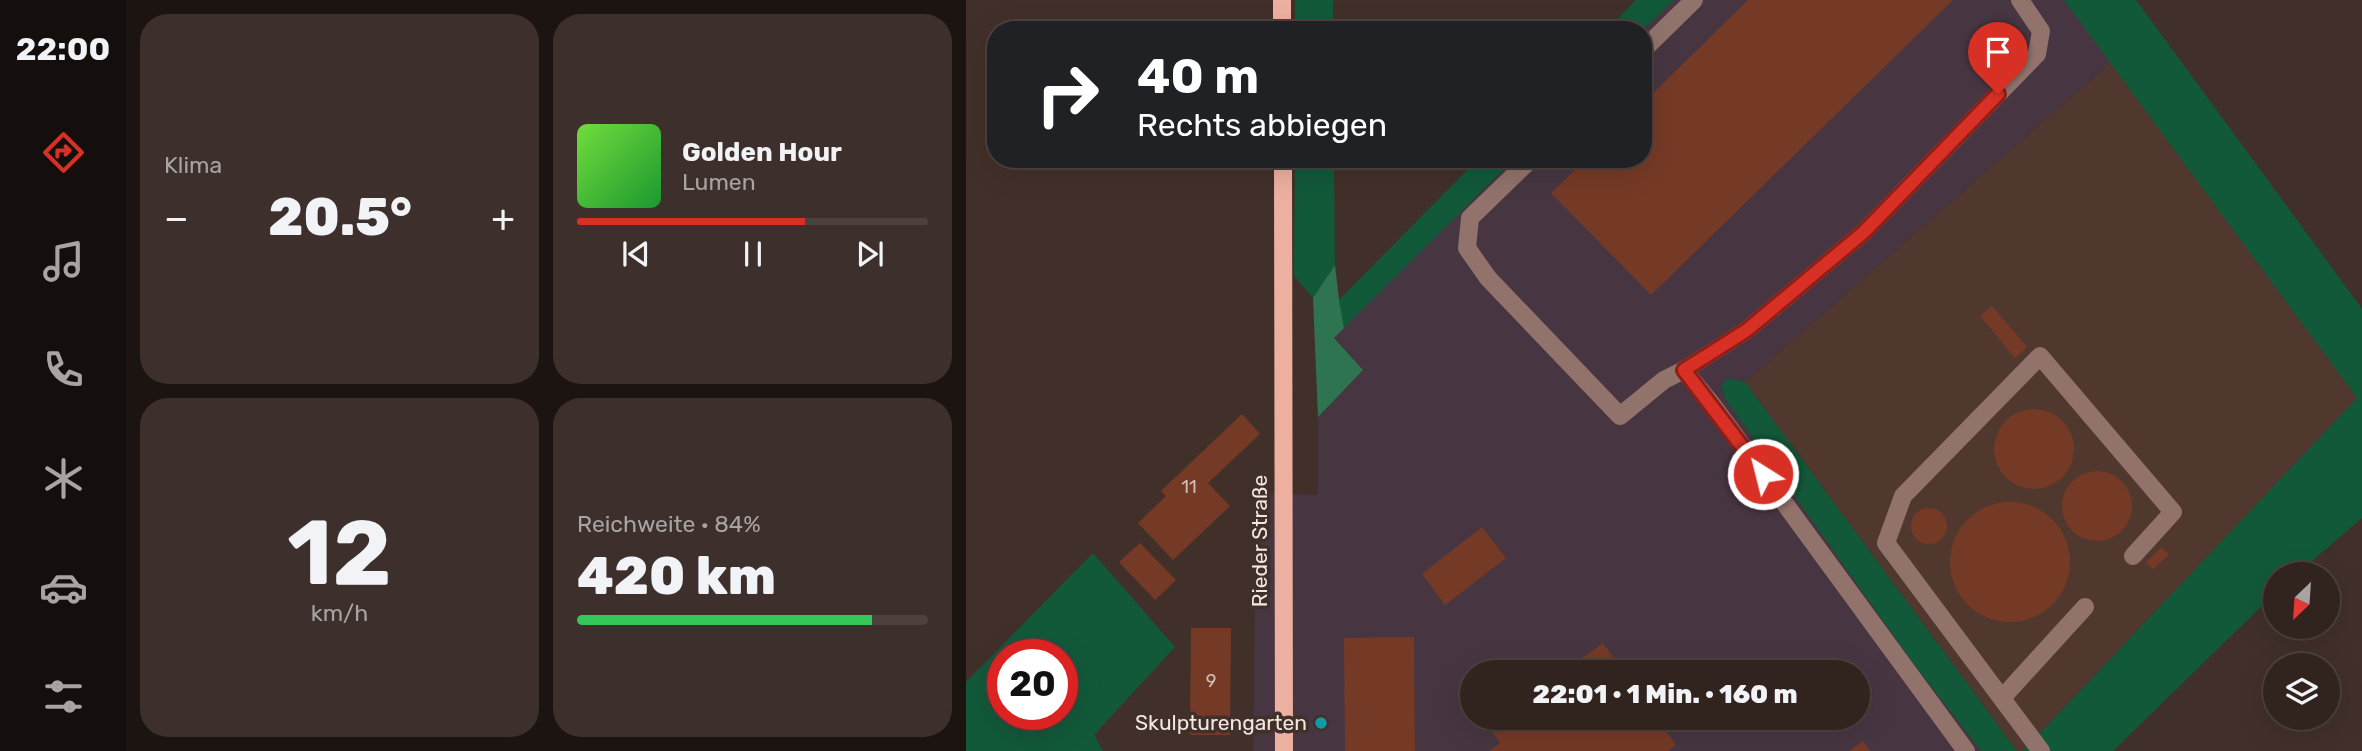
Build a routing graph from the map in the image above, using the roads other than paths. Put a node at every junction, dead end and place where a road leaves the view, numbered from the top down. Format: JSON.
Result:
{"nodes":[{"id":1,"x":1282,"y":0,"type":"edge"},
{"id":2,"x":1694,"y":0,"type":"edge"},
{"id":3,"x":2020,"y":0,"type":"edge"},
{"id":4,"x":1282,"y":21,"type":"edge"},
{"id":5,"x":1652,"y":41,"type":"edge"},
{"id":6,"x":1283,"y":168,"type":"edge"},
{"id":7,"x":1522,"y":168,"type":"edge"},
{"id":8,"x":1684,"y":370,"type":"junction"},
{"id":9,"x":2133,"y":556,"type":"dead end"},
{"id":10,"x":2085,"y":607,"type":"dead end"},
{"id":11,"x":2003,"y":697,"type":"junction"},
{"id":12,"x":1284,"y":751,"type":"edge"},
{"id":13,"x":1966,"y":751,"type":"edge"},
{"id":14,"x":2041,"y":751,"type":"edge"}],
"edges":[{"from":1,"to":4,"type":"main road"},
{"from":2,"to":5,"type":"lane"},
{"from":3,"to":8,"type":"lane"},
{"from":6,"to":12,"type":"main road","name":"Rieder Straße"},
{"from":7,"to":8,"type":"lane"},
{"from":8,"to":13,"type":"lane"},
{"from":9,"to":11,"type":"lane"},
{"from":10,"to":11,"type":"lane"},
{"from":11,"to":14,"type":"lane"}]}
